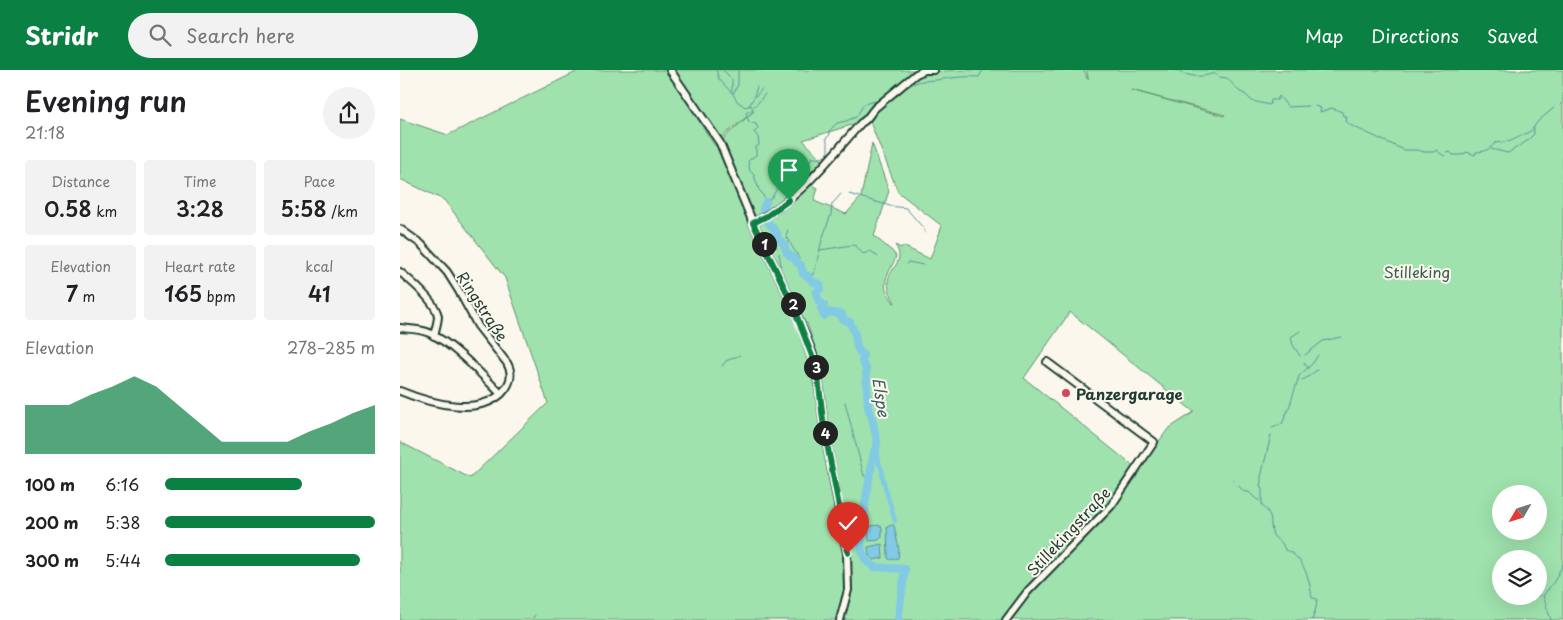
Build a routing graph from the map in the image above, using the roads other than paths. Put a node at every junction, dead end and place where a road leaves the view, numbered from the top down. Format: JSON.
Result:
{"nodes":[{"id":1,"x":670,"y":70,"type":"edge"},
{"id":2,"x":934,"y":70,"type":"edge"},
{"id":3,"x":753,"y":223,"type":"junction"},
{"id":4,"x":400,"y":229,"type":"edge"},
{"id":5,"x":400,"y":272,"type":"edge"},
{"id":6,"x":400,"y":328,"type":"edge"},
{"id":7,"x":434,"y":336,"type":"junction"},
{"id":8,"x":1047,"y":362,"type":"dead end"},
{"id":9,"x":400,"y":391,"type":"edge"},
{"id":10,"x":501,"y":394,"type":"junction"},
{"id":11,"x":840,"y":620,"type":"edge"},
{"id":12,"x":1006,"y":620,"type":"edge"}],
"edges":[{"from":1,"to":3,"type":"street"},
{"from":2,"to":3,"type":"street"},
{"from":3,"to":11,"type":"street"},
{"from":4,"to":10,"type":"street","name":"Ringstraße"},
{"from":5,"to":7,"type":"street"},
{"from":6,"to":7,"type":"street"},
{"from":7,"to":10,"type":"street"},
{"from":8,"to":12,"type":"street","name":"Stillekingstraße"},
{"from":9,"to":10,"type":"street"}]}
